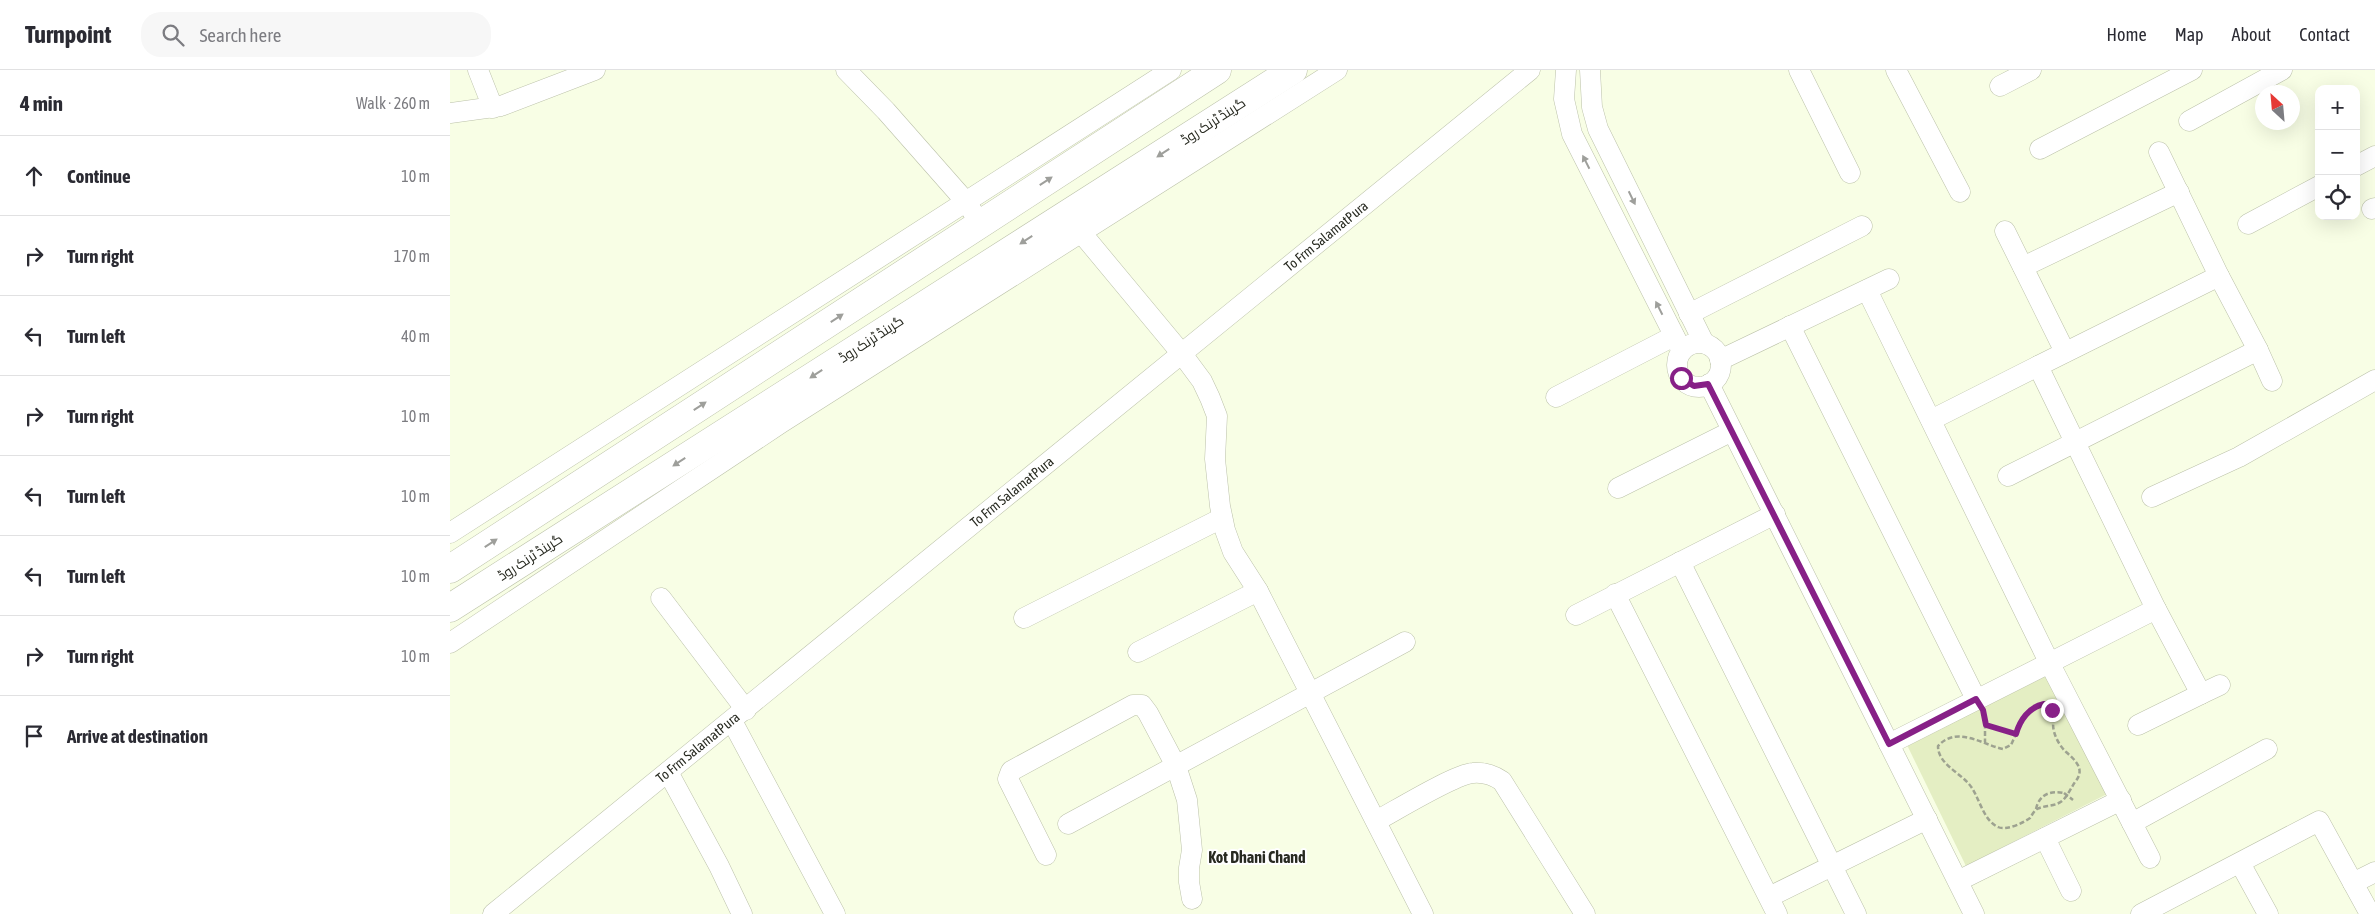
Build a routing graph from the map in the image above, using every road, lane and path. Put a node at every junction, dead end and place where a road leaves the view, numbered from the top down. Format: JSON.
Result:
{"nodes":[{"id":1,"x":478,"y":70,"type":"edge"},
{"id":2,"x":595,"y":70,"type":"edge"},
{"id":3,"x":846,"y":70,"type":"edge"},
{"id":4,"x":1172,"y":70,"type":"edge"},
{"id":5,"x":1217,"y":70,"type":"edge"},
{"id":6,"x":1293,"y":70,"type":"edge"},
{"id":7,"x":1337,"y":70,"type":"edge"},
{"id":8,"x":1530,"y":70,"type":"edge"},
{"id":9,"x":1566,"y":70,"type":"edge"},
{"id":10,"x":1590,"y":70,"type":"edge"},
{"id":11,"x":1799,"y":70,"type":"edge"},
{"id":12,"x":1896,"y":70,"type":"edge"},
{"id":13,"x":2031,"y":70,"type":"edge"},
{"id":14,"x":2192,"y":70,"type":"edge"},
{"id":15,"x":2282,"y":70,"type":"edge"},
{"id":16,"x":2000,"y":86,"type":"dead end"},
{"id":17,"x":1267,"y":101,"type":"junction"},
{"id":18,"x":493,"y":108,"type":"junction"},
{"id":19,"x":450,"y":113,"type":"edge"},
{"id":20,"x":2189,"y":121,"type":"dead end"},
{"id":21,"x":2040,"y":149,"type":"dead end"},
{"id":22,"x":2159,"y":152,"type":"dead end"},
{"id":23,"x":2375,"y":156,"type":"edge"},
{"id":24,"x":2360,"y":164,"type":"edge"},
{"id":25,"x":1850,"y":173,"type":"dead end"},
{"id":26,"x":2315,"y":188,"type":"edge"},
{"id":27,"x":1960,"y":192,"type":"dead end"},
{"id":28,"x":2178,"y":192,"type":"junction"},
{"id":29,"x":974,"y":214,"type":"junction"},
{"id":30,"x":1074,"y":224,"type":"junction"},
{"id":31,"x":2248,"y":224,"type":"dead end"},
{"id":32,"x":1862,"y":226,"type":"dead end"},
{"id":33,"x":2005,"y":231,"type":"dead end"},
{"id":34,"x":2023,"y":268,"type":"junction"},
{"id":35,"x":2220,"y":276,"type":"junction"},
{"id":36,"x":1889,"y":279,"type":"dead end"},
{"id":37,"x":1867,"y":290,"type":"junction"},
{"id":38,"x":1689,"y":314,"type":"junction"},
{"id":39,"x":1790,"y":326,"type":"junction"},
{"id":40,"x":1678,"y":343,"type":"junction"},
{"id":41,"x":1704,"y":343,"type":"junction"},
{"id":42,"x":2258,"y":350,"type":"junction"},
{"id":43,"x":2065,"y":352,"type":"junction"},
{"id":44,"x":1182,"y":354,"type":"junction"},
{"id":45,"x":1720,"y":360,"type":"junction"},
{"id":46,"x":2038,"y":366,"type":"junction"},
{"id":47,"x":2375,"y":380,"type":"edge"},
{"id":48,"x":2272,"y":381,"type":"dead end"},
{"id":49,"x":1708,"y":384,"type":"junction"},
{"id":50,"x":1556,"y":397,"type":"dead end"},
{"id":51,"x":775,"y":414,"type":"junction"},
{"id":52,"x":1930,"y":420,"type":"junction"},
{"id":53,"x":1732,"y":431,"type":"junction"},
{"id":54,"x":2075,"y":442,"type":"junction"},
{"id":55,"x":2008,"y":476,"type":"dead end"},
{"id":56,"x":1618,"y":488,"type":"dead end"},
{"id":57,"x":2152,"y":498,"type":"dead end"},
{"id":58,"x":1775,"y":514,"type":"junction"},
{"id":59,"x":1222,"y":518,"type":"junction"},
{"id":60,"x":450,"y":533,"type":"edge"},
{"id":61,"x":1680,"y":562,"type":"junction"},
{"id":62,"x":450,"y":569,"type":"edge"},
{"id":63,"x":1258,"y":591,"type":"junction"},
{"id":64,"x":1616,"y":594,"type":"junction"},
{"id":65,"x":661,"y":598,"type":"dead end"},
{"id":66,"x":450,"y":608,"type":"edge"},
{"id":67,"x":2156,"y":608,"type":"junction"},
{"id":68,"x":1576,"y":615,"type":"dead end"},
{"id":69,"x":1024,"y":618,"type":"dead end"},
{"id":70,"x":1405,"y":642,"type":"dead end"},
{"id":71,"x":450,"y":643,"type":"edge"},
{"id":72,"x":1138,"y":652,"type":"dead end"},
{"id":73,"x":2049,"y":662,"type":"junction"},
{"id":74,"x":2220,"y":685,"type":"dead end"},
{"id":75,"x":1311,"y":694,"type":"junction"},
{"id":76,"x":2201,"y":694,"type":"junction"},
{"id":77,"x":1976,"y":699,"type":"junction"},
{"id":78,"x":2063,"y":711,"type":"junction"},
{"id":79,"x":739,"y":715,"type":"junction"},
{"id":80,"x":1986,"y":725,"type":"junction"},
{"id":81,"x":2138,"y":725,"type":"dead end"},
{"id":82,"x":2016,"y":734,"type":"junction"},
{"id":83,"x":1985,"y":742,"type":"junction"},
{"id":84,"x":1889,"y":744,"type":"junction"},
{"id":85,"x":2267,"y":749,"type":"dead end"},
{"id":86,"x":1176,"y":766,"type":"junction"},
{"id":87,"x":668,"y":772,"type":"junction"},
{"id":88,"x":2073,"y":800,"type":"dead end"},
{"id":89,"x":2120,"y":800,"type":"junction"},
{"id":90,"x":2036,"y":810,"type":"junction"},
{"id":91,"x":1927,"y":819,"type":"junction"},
{"id":92,"x":1376,"y":821,"type":"junction"},
{"id":93,"x":2132,"y":822,"type":"junction"},
{"id":94,"x":1068,"y":824,"type":"dead end"},
{"id":95,"x":2044,"y":838,"type":"junction"},
{"id":96,"x":1046,"y":855,"type":"dead end"},
{"id":97,"x":2150,"y":858,"type":"dead end"},
{"id":98,"x":2240,"y":862,"type":"junction"},
{"id":99,"x":1832,"y":865,"type":"junction"},
{"id":100,"x":2375,"y":872,"type":"edge"},
{"id":101,"x":1958,"y":881,"type":"junction"},
{"id":102,"x":2353,"y":883,"type":"junction"},
{"id":103,"x":2070,"y":891,"type":"dead end"},
{"id":104,"x":1192,"y":899,"type":"dead end"},
{"id":105,"x":1773,"y":906,"type":"edge"},
{"id":106,"x":492,"y":914,"type":"edge"},
{"id":107,"x":742,"y":914,"type":"edge"},
{"id":108,"x":835,"y":914,"type":"edge"},
{"id":109,"x":1423,"y":914,"type":"edge"},
{"id":110,"x":1585,"y":914,"type":"edge"},
{"id":111,"x":1856,"y":914,"type":"edge"},
{"id":112,"x":1974,"y":914,"type":"edge"},
{"id":113,"x":2141,"y":914,"type":"edge"},
{"id":114,"x":2268,"y":914,"type":"edge"},
{"id":115,"x":2370,"y":914,"type":"edge"}],
"edges":[{"from":1,"to":18,"type":"street"},
{"from":2,"to":18,"type":"street"},
{"from":3,"to":29,"type":"street"},
{"from":4,"to":29,"type":"street"},
{"from":29,"to":5,"type":"highway","one_way":true},
{"from":6,"to":17,"type":"highway","name":"گرینڈ ٹرنک روڈ"},
{"from":7,"to":17,"type":"street"},
{"from":8,"to":44,"type":"street","name":"To Frm SalamatPura"},
{"from":40,"to":9,"type":"street","one_way":true},
{"from":10,"to":38,"type":"street","one_way":true},
{"from":11,"to":25,"type":"street"},
{"from":12,"to":27,"type":"street"},
{"from":13,"to":16,"type":"street"},
{"from":14,"to":21,"type":"street"},
{"from":15,"to":20,"type":"street"},
{"from":17,"to":30,"type":"highway","name":"گرینڈ ٹرنک روڈ"},
{"from":18,"to":19,"type":"street"},
{"from":22,"to":28,"type":"street"},
{"from":23,"to":24,"type":"street"},
{"from":26,"to":31,"type":"street"},
{"from":28,"to":34,"type":"street"},
{"from":28,"to":35,"type":"street"},
{"from":29,"to":60,"type":"street"},
{"from":62,"to":29,"type":"highway","one_way":true},
{"from":30,"to":44,"type":"street"},
{"from":30,"to":51,"type":"highway","name":"گرینڈ ٹرنک روڈ"},
{"from":32,"to":38,"type":"street"},
{"from":33,"to":34,"type":"street"},
{"from":34,"to":43,"type":"street"},
{"from":35,"to":42,"type":"street"},
{"from":35,"to":43,"type":"street"},
{"from":36,"to":37,"type":"street"},
{"from":37,"to":39,"type":"street"},
{"from":37,"to":52,"type":"street"},
{"from":38,"to":41,"type":"street"},
{"from":39,"to":45,"type":"street"},
{"from":39,"to":77,"type":"street"},
{"from":40,"to":41,"type":"street"},
{"from":40,"to":49,"type":"street"},
{"from":40,"to":50,"type":"street"},
{"from":41,"to":45,"type":"street"},
{"from":42,"to":48,"type":"street"},
{"from":42,"to":54,"type":"street"},
{"from":43,"to":46,"type":"street"},
{"from":44,"to":59,"type":"street"},
{"from":44,"to":79,"type":"street","name":"To Frm SalamatPura"},
{"from":45,"to":49,"type":"street"},
{"from":46,"to":52,"type":"street"},
{"from":46,"to":54,"type":"street"},
{"from":47,"to":57,"type":"street"},
{"from":49,"to":53,"type":"street"},
{"from":51,"to":66,"type":"highway","name":"گرینڈ ٹرنک روڈ","one_way":true},
{"from":51,"to":71,"type":"street"},
{"from":52,"to":73,"type":"street"},
{"from":53,"to":56,"type":"street"},
{"from":53,"to":58,"type":"street"},
{"from":54,"to":55,"type":"street"},
{"from":54,"to":67,"type":"street"},
{"from":58,"to":61,"type":"street"},
{"from":58,"to":84,"type":"street"},
{"from":59,"to":63,"type":"street"},
{"from":59,"to":69,"type":"street"},
{"from":61,"to":64,"type":"street"},
{"from":61,"to":99,"type":"street"},
{"from":63,"to":72,"type":"street"},
{"from":63,"to":75,"type":"street"},
{"from":64,"to":68,"type":"street"},
{"from":64,"to":105,"type":"street"},
{"from":65,"to":79,"type":"street"},
{"from":67,"to":73,"type":"street"},
{"from":67,"to":76,"type":"street"},
{"from":70,"to":75,"type":"street"},
{"from":73,"to":77,"type":"street"},
{"from":73,"to":78,"type":"street"},
{"from":74,"to":76,"type":"street"},
{"from":75,"to":86,"type":"street"},
{"from":75,"to":92,"type":"street"},
{"from":76,"to":81,"type":"street"},
{"from":77,"to":80,"type":"path"},
{"from":77,"to":84,"type":"street"},
{"from":78,"to":82,"type":"path"},
{"from":78,"to":89,"type":"street"},
{"from":78,"to":90,"type":"path"},
{"from":79,"to":87,"type":"street","name":"To Frm SalamatPura"},
{"from":79,"to":108,"type":"street"},
{"from":80,"to":82,"type":"path"},
{"from":80,"to":83,"type":"path"},
{"from":82,"to":83,"type":"path"},
{"from":83,"to":90,"type":"path"},
{"from":84,"to":91,"type":"street"},
{"from":85,"to":93,"type":"street"},
{"from":86,"to":94,"type":"street"},
{"from":86,"to":96,"type":"street"},
{"from":86,"to":104,"type":"street"},
{"from":87,"to":106,"type":"street","name":"To Frm SalamatPura"},
{"from":87,"to":107,"type":"street"},
{"from":88,"to":90,"type":"path","bridge":true},
{"from":89,"to":93,"type":"street"},
{"from":89,"to":95,"type":"street"},
{"from":91,"to":99,"type":"street"},
{"from":91,"to":101,"type":"street"},
{"from":92,"to":109,"type":"street"},
{"from":92,"to":110,"type":"street"},
{"from":93,"to":97,"type":"street"},
{"from":95,"to":101,"type":"street"},
{"from":95,"to":103,"type":"street"},
{"from":98,"to":102,"type":"street"},
{"from":98,"to":113,"type":"street"},
{"from":98,"to":114,"type":"street"},
{"from":99,"to":105,"type":"street"},
{"from":99,"to":111,"type":"street"},
{"from":100,"to":102,"type":"street"},
{"from":101,"to":112,"type":"street"},
{"from":102,"to":115,"type":"street"}]}
